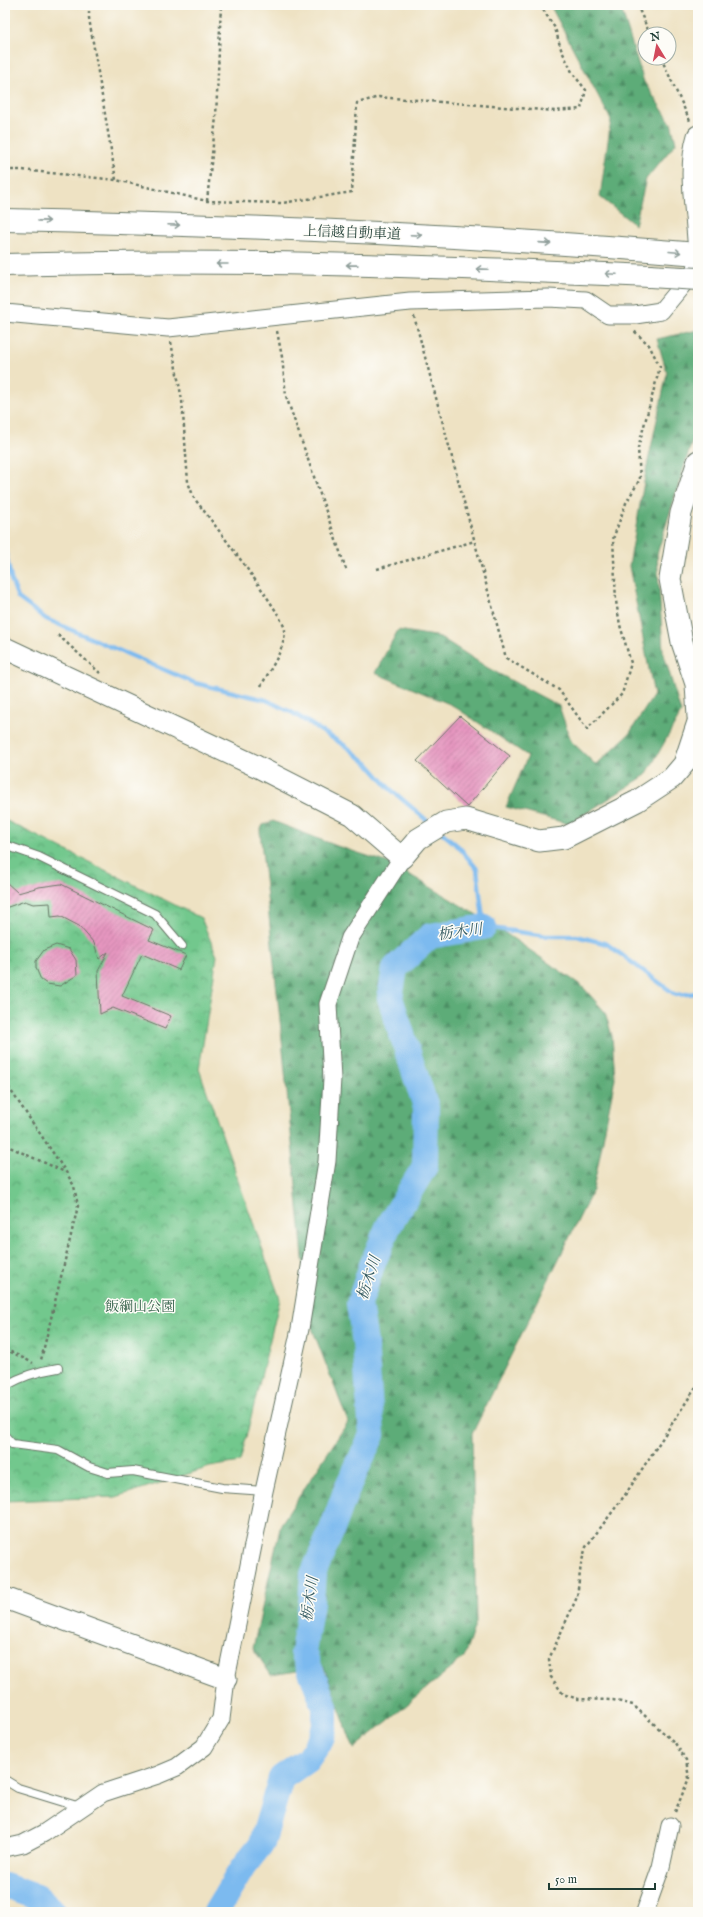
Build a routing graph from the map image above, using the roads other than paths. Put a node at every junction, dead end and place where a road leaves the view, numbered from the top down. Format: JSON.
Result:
{"nodes":[{"id":1,"x":698,"y":136,"type":"edge"},
{"id":2,"x":5,"y":220,"type":"edge"},
{"id":3,"x":698,"y":240,"type":"edge"},
{"id":4,"x":698,"y":254,"type":"edge"},
{"id":5,"x":5,"y":265,"type":"edge"},
{"id":6,"x":698,"y":266,"type":"edge"},
{"id":7,"x":698,"y":279,"type":"edge"},
{"id":8,"x":5,"y":313,"type":"edge"},
{"id":9,"x":698,"y":462,"type":"edge"},
{"id":10,"x":5,"y":648,"type":"edge"},
{"id":11,"x":698,"y":717,"type":"edge"},
{"id":12,"x":698,"y":722,"type":"edge"},
{"id":13,"x":5,"y":845,"type":"edge"},
{"id":14,"x":402,"y":858,"type":"junction"},
{"id":15,"x":182,"y":946,"type":"dead end"},
{"id":16,"x":58,"y":1368,"type":"dead end"},
{"id":17,"x":5,"y":1386,"type":"edge"},
{"id":18,"x":5,"y":1436,"type":"edge"},
{"id":19,"x":264,"y":1491,"type":"junction"},
{"id":20,"x":5,"y":1598,"type":"edge"},
{"id":21,"x":226,"y":1679,"type":"junction"},
{"id":22,"x":5,"y":1780,"type":"edge"},
{"id":23,"x":80,"y":1807,"type":"junction"},
{"id":24,"x":670,"y":1826,"type":"road end"},
{"id":25,"x":5,"y":1848,"type":"edge"},
{"id":26,"x":645,"y":1912,"type":"edge"}],
"edges":[{"from":1,"to":3,"type":"street"},
{"from":2,"to":4,"type":"highway","name":"上信越自動車道","one_way":true},
{"from":7,"to":5,"type":"highway","one_way":true,"bridge":true},
{"from":6,"to":8,"type":"street"},
{"from":9,"to":11,"type":"street"},
{"from":10,"to":14,"type":"street"},
{"from":12,"to":14,"type":"street"},
{"from":13,"to":15,"type":"lane"},
{"from":14,"to":19,"type":"street"},
{"from":16,"to":17,"type":"lane"},
{"from":18,"to":19,"type":"lane"},
{"from":19,"to":21,"type":"street"},
{"from":20,"to":21,"type":"street"},
{"from":21,"to":23,"type":"street"},
{"from":22,"to":23,"type":"lane"},
{"from":23,"to":25,"type":"street"},
{"from":24,"to":26,"type":"street"}]}
